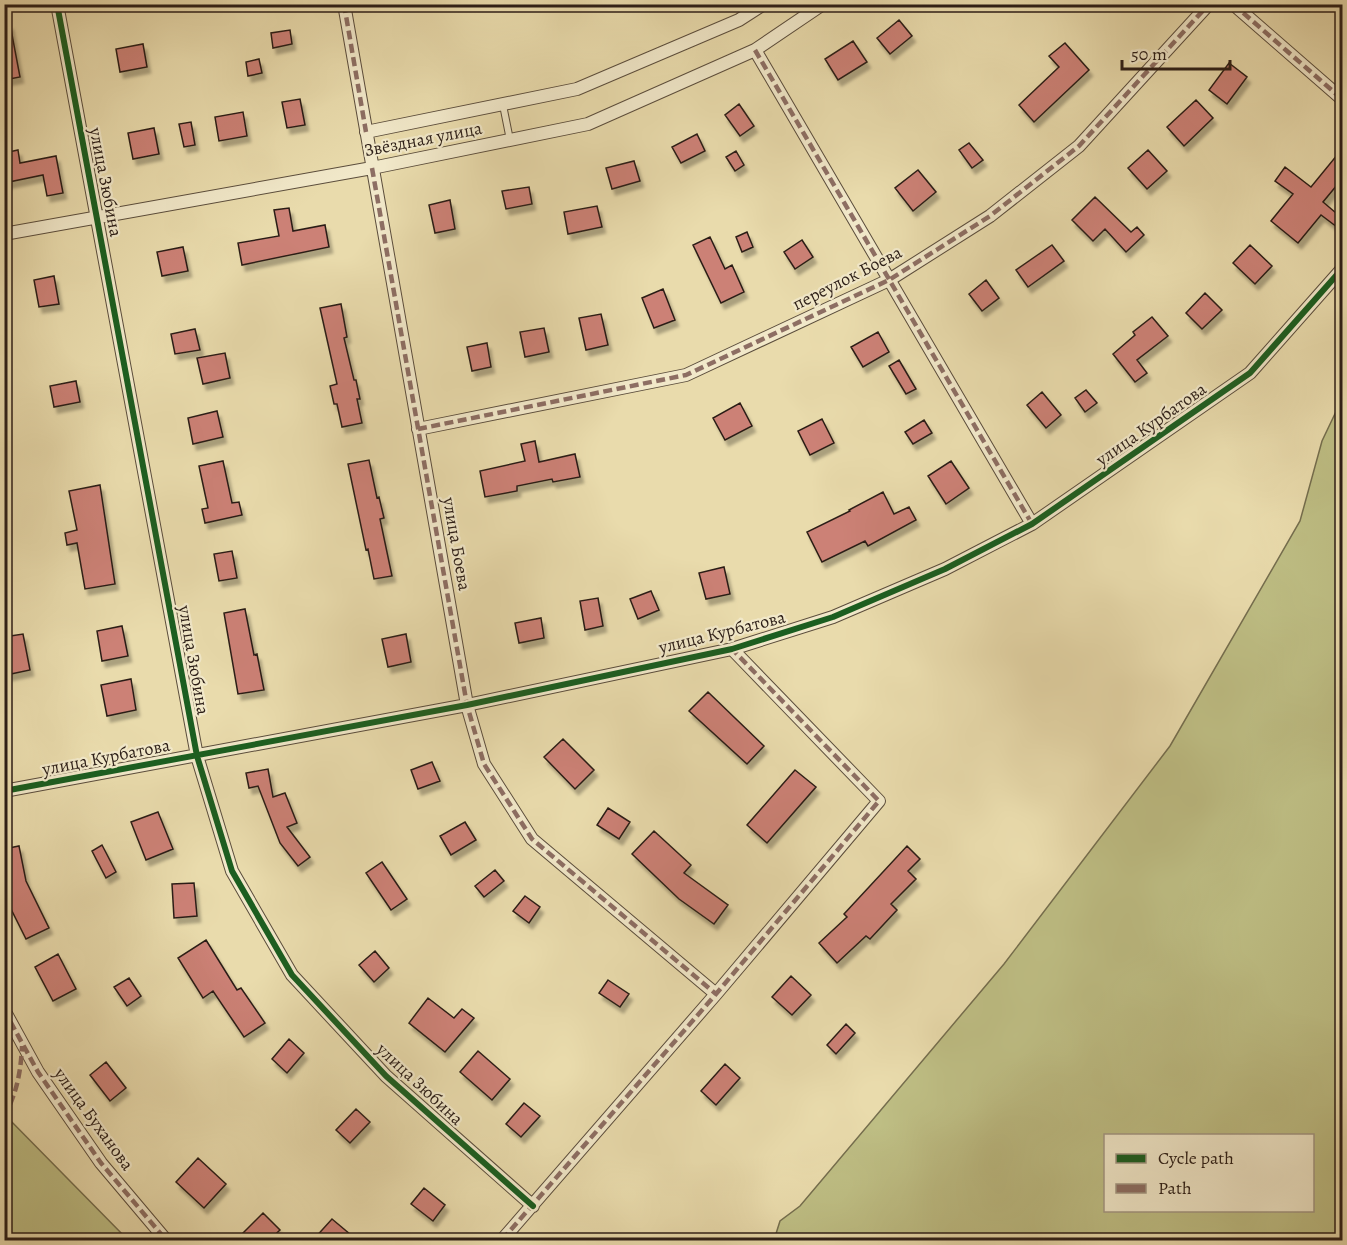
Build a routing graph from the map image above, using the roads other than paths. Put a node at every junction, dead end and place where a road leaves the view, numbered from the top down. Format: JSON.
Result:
{"nodes":[{"id":1,"x":57,"y":4,"type":"edge"},
{"id":2,"x":344,"y":4,"type":"edge"},
{"id":3,"x":764,"y":4,"type":"edge"},
{"id":4,"x":823,"y":4,"type":"edge"},
{"id":5,"x":1209,"y":4,"type":"edge"},
{"id":6,"x":1233,"y":4,"type":"edge"},
{"id":7,"x":755,"y":50,"type":"junction"},
{"id":8,"x":1342,"y":99,"type":"edge"},
{"id":9,"x":502,"y":104,"type":"junction"},
{"id":10,"x":366,"y":132,"type":"junction"},
{"id":11,"x":510,"y":140,"type":"junction"},
{"id":12,"x":372,"y":168,"type":"junction"},
{"id":13,"x":97,"y":217,"type":"junction"},
{"id":14,"x":4,"y":234,"type":"edge"},
{"id":15,"x":1342,"y":269,"type":"edge"},
{"id":16,"x":889,"y":280,"type":"junction"},
{"id":17,"x":418,"y":429,"type":"junction"},
{"id":18,"x":1032,"y":524,"type":"junction"},
{"id":19,"x":732,"y":649,"type":"junction"},
{"id":20,"x":467,"y":705,"type":"junction"},
{"id":21,"x":197,"y":756,"type":"junction"},
{"id":22,"x":4,"y":791,"type":"edge"},
{"id":23,"x":716,"y":994,"type":"junction"},
{"id":24,"x":4,"y":1010,"type":"edge"},
{"id":25,"x":533,"y":1206,"type":"junction"},
{"id":26,"x":166,"y":1240,"type":"edge"},
{"id":27,"x":502,"y":1240,"type":"edge"}],
"edges":[{"from":1,"to":13,"type":"street","name":"улица Зюбина"},
{"from":2,"to":10,"type":"street","name":"улица Боева"},
{"from":3,"to":9,"type":"street","name":"Звёздная улица"},
{"from":4,"to":7,"type":"street","name":"Звёздная улица"},
{"from":5,"to":16,"type":"street","name":"переулок Боева"},
{"from":6,"to":8,"type":"street"},
{"from":7,"to":11,"type":"street","name":"Звёздная улица"},
{"from":7,"to":16,"type":"street"},
{"from":9,"to":10,"type":"street","name":"Звёздная улица"},
{"from":9,"to":11,"type":"lane"},
{"from":10,"to":12,"type":"street","name":"улица Боева"},
{"from":11,"to":12,"type":"street","name":"Звёздная улица"},
{"from":12,"to":13,"type":"street","name":"Звёздная улица"},
{"from":12,"to":17,"type":"street","name":"улица Боева"},
{"from":13,"to":14,"type":"street","name":"Звёздная улица"},
{"from":13,"to":21,"type":"street","name":"улица Зюбина"},
{"from":15,"to":18,"type":"street","name":"улица Курбатова"},
{"from":16,"to":17,"type":"street","name":"переулок Боева"},
{"from":16,"to":18,"type":"street"},
{"from":17,"to":20,"type":"street","name":"улица Боева"},
{"from":18,"to":19,"type":"street","name":"улица Курбатова"},
{"from":19,"to":20,"type":"street","name":"улица Курбатова"},
{"from":19,"to":23,"type":"street","name":"улица Курбатова"},
{"from":20,"to":21,"type":"street","name":"улица Курбатова"},
{"from":20,"to":23,"type":"street","name":"улица Боева"},
{"from":21,"to":22,"type":"street","name":"улица Курбатова"},
{"from":21,"to":25,"type":"street","name":"улица Зюбина"},
{"from":23,"to":25,"type":"street"},
{"from":24,"to":26,"type":"street","name":"улица Буханова"},
{"from":25,"to":27,"type":"street"}]}
